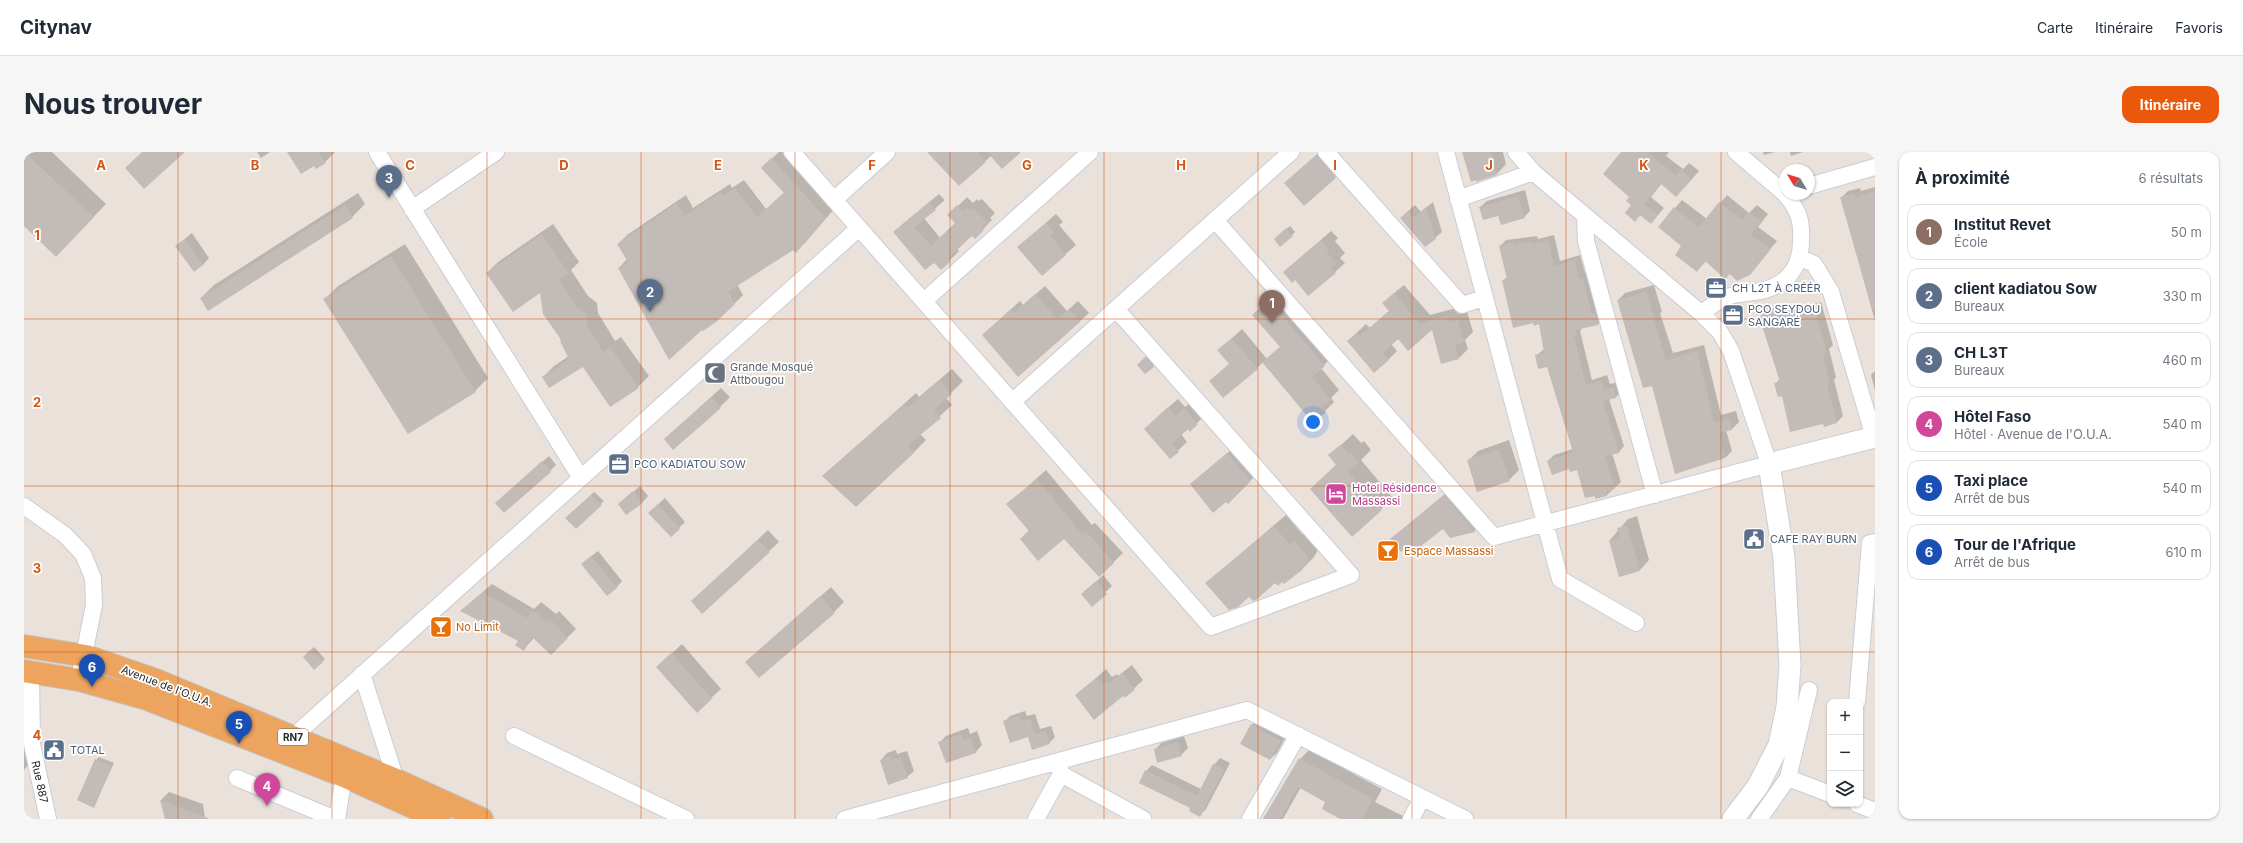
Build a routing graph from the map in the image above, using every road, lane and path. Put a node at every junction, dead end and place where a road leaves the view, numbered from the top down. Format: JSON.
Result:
{"nodes":[{"id":1,"x":377,"y":152,"type":"edge"},
{"id":2,"x":496,"y":152,"type":"edge"},
{"id":3,"x":792,"y":152,"type":"edge"},
{"id":4,"x":888,"y":152,"type":"edge"},
{"id":5,"x":1090,"y":152,"type":"edge"},
{"id":6,"x":1291,"y":152,"type":"edge"},
{"id":7,"x":1326,"y":152,"type":"edge"},
{"id":8,"x":1446,"y":152,"type":"edge"},
{"id":9,"x":1516,"y":152,"type":"edge"},
{"id":10,"x":1736,"y":152,"type":"edge"},
{"id":11,"x":1875,"y":167,"type":"edge"},
{"id":12,"x":1533,"y":172,"type":"junction"},
{"id":13,"x":1815,"y":184,"type":"edge"},
{"id":14,"x":1779,"y":188,"type":"edge"},
{"id":15,"x":1458,"y":199,"type":"junction"},
{"id":16,"x":834,"y":200,"type":"junction"},
{"id":17,"x":1790,"y":200,"type":"edge"},
{"id":18,"x":412,"y":209,"type":"junction"},
{"id":19,"x":1585,"y":216,"type":"junction"},
{"id":20,"x":1215,"y":220,"type":"junction"},
{"id":21,"x":859,"y":228,"type":"junction"},
{"id":22,"x":1799,"y":257,"type":"junction"},
{"id":23,"x":1484,"y":298,"type":"junction"},
{"id":24,"x":924,"y":301,"type":"junction"},
{"id":25,"x":1116,"y":309,"type":"junction"},
{"id":26,"x":1702,"y":314,"type":"junction"},
{"id":27,"x":1012,"y":402,"type":"junction"},
{"id":28,"x":1874,"y":437,"type":"edge"},
{"id":29,"x":1769,"y":464,"type":"junction"},
{"id":30,"x":580,"y":478,"type":"junction"},
{"id":31,"x":1655,"y":495,"type":"junction"},
{"id":32,"x":24,"y":506,"type":"edge"},
{"id":33,"x":1545,"y":524,"type":"junction"},
{"id":34,"x":1875,"y":542,"type":"edge"},
{"id":35,"x":1636,"y":623,"type":"dead end"},
{"id":36,"x":24,"y":646,"type":"edge"},
{"id":37,"x":86,"y":656,"type":"junction"},
{"id":38,"x":28,"y":672,"type":"edge"},
{"id":39,"x":362,"y":674,"type":"junction"},
{"id":40,"x":79,"y":680,"type":"junction"},
{"id":41,"x":1809,"y":690,"type":"dead end"},
{"id":42,"x":1857,"y":699,"type":"edge"},
{"id":43,"x":1298,"y":735,"type":"junction"},
{"id":44,"x":514,"y":736,"type":"dead end"},
{"id":45,"x":293,"y":737,"type":"junction"},
{"id":46,"x":28,"y":744,"type":"edge"},
{"id":47,"x":1060,"y":768,"type":"junction"},
{"id":48,"x":344,"y":776,"type":"junction"},
{"id":49,"x":237,"y":778,"type":"dead end"},
{"id":50,"x":1788,"y":778,"type":"junction"},
{"id":51,"x":396,"y":780,"type":"junction"},
{"id":52,"x":1827,"y":793,"type":"edge"},
{"id":53,"x":1422,"y":798,"type":"junction"},
{"id":54,"x":1863,"y":806,"type":"edge"},
{"id":55,"x":1875,"y":811,"type":"edge"},
{"id":56,"x":48,"y":819,"type":"edge"},
{"id":57,"x":336,"y":819,"type":"edge"},
{"id":58,"x":439,"y":819,"type":"edge"},
{"id":59,"x":482,"y":819,"type":"edge"},
{"id":60,"x":686,"y":819,"type":"edge"},
{"id":61,"x":845,"y":819,"type":"edge"},
{"id":62,"x":1036,"y":819,"type":"edge"},
{"id":63,"x":1143,"y":819,"type":"edge"},
{"id":64,"x":1250,"y":819,"type":"edge"},
{"id":65,"x":1411,"y":819,"type":"edge"},
{"id":66,"x":1465,"y":819,"type":"edge"},
{"id":67,"x":1733,"y":819,"type":"edge"},
{"id":68,"x":1759,"y":819,"type":"edge"}],
"edges":[{"from":1,"to":18,"type":"street"},
{"from":2,"to":18,"type":"street"},
{"from":3,"to":16,"type":"street"},
{"from":4,"to":16,"type":"street"},
{"from":5,"to":24,"type":"street"},
{"from":6,"to":20,"type":"street"},
{"from":7,"to":23,"type":"street"},
{"from":8,"to":15,"type":"street"},
{"from":9,"to":12,"type":"street"},
{"from":10,"to":14,"type":"street"},
{"from":11,"to":13,"type":"street"},
{"from":12,"to":15,"type":"street"},
{"from":12,"to":19,"type":"street"},
{"from":15,"to":23,"type":"street"},
{"from":16,"to":21,"type":"street"},
{"from":17,"to":22,"type":"street"},
{"from":18,"to":30,"type":"street"},
{"from":19,"to":26,"type":"street"},
{"from":19,"to":31,"type":"street"},
{"from":20,"to":25,"type":"street"},
{"from":20,"to":33,"type":"street"},
{"from":21,"to":24,"type":"street"},
{"from":21,"to":30,"type":"street"},
{"from":22,"to":26,"type":"street"},
{"from":22,"to":28,"type":"street"},
{"from":23,"to":33,"type":"street"},
{"from":24,"to":27,"type":"street"},
{"from":25,"to":27,"type":"street"},
{"from":25,"to":27,"type":"street"},
{"from":26,"to":29,"type":"street"},
{"from":28,"to":29,"type":"street"},
{"from":29,"to":31,"type":"street"},
{"from":29,"to":67,"type":"street"},
{"from":30,"to":39,"type":"street"},
{"from":31,"to":33,"type":"street"},
{"from":32,"to":37,"type":"street"},
{"from":33,"to":35,"type":"street"},
{"from":34,"to":42,"type":"street"},
{"from":36,"to":37,"type":"highway","name":"Avenue de l'O.U.A.","number":"RN7"},
{"from":37,"to":40,"type":"street"},
{"from":37,"to":45,"type":"highway","name":"Avenue de l'O.U.A.","number":"RN7"},
{"from":38,"to":40,"type":"highway","name":"Avenue de l'O.U.A.","number":"RN7"},
{"from":38,"to":46,"type":"street","name":"Rue 887"},
{"from":39,"to":45,"type":"street"},
{"from":39,"to":51,"type":"street"},
{"from":40,"to":48,"type":"highway","name":"Avenue de l'O.U.A.","number":"RN7"},
{"from":41,"to":50,"type":"street"},
{"from":43,"to":47,"type":"street"},
{"from":43,"to":53,"type":"street"},
{"from":43,"to":64,"type":"street"},
{"from":44,"to":60,"type":"street"},
{"from":45,"to":51,"type":"highway","name":"Avenue de l'O.U.A.","number":"RN7"},
{"from":46,"to":56,"type":"street","name":"Rue 887"},
{"from":47,"to":61,"type":"street"},
{"from":47,"to":62,"type":"street"},
{"from":47,"to":63,"type":"street"},
{"from":48,"to":57,"type":"street"},
{"from":48,"to":58,"type":"highway","name":"Avenue de l'O.U.A.","number":"RN7"},
{"from":49,"to":57,"type":"street"},
{"from":50,"to":52,"type":"street"},
{"from":50,"to":68,"type":"street"},
{"from":51,"to":59,"type":"highway","name":"Avenue de l'O.U.A.","number":"RN7"},
{"from":53,"to":65,"type":"street"},
{"from":53,"to":66,"type":"street"},
{"from":54,"to":55,"type":"street"}]}
